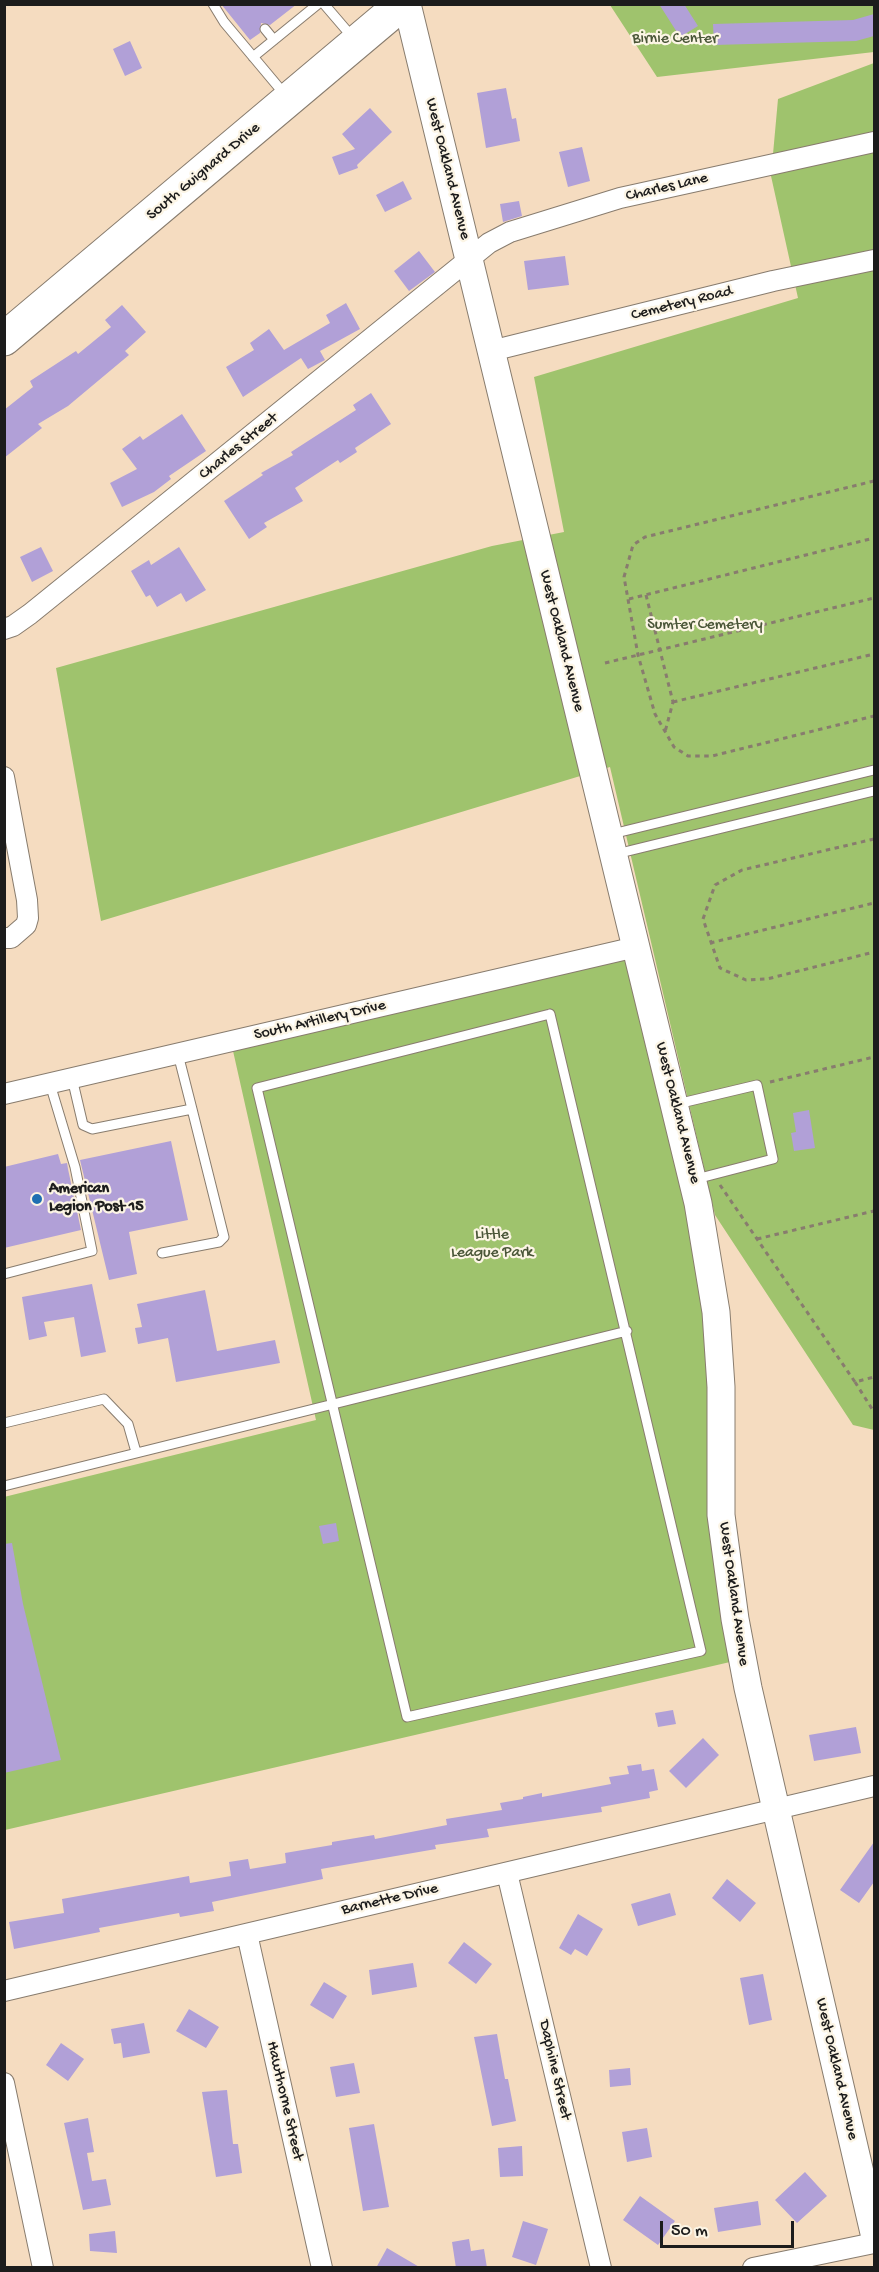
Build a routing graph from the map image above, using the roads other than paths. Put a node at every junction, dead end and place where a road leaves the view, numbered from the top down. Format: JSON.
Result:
{"nodes":[{"id":1,"x":213,"y":4,"type":"edge"},
{"id":2,"x":324,"y":4,"type":"edge"},
{"id":3,"x":402,"y":4,"type":"edge"},
{"id":4,"x":407,"y":4,"type":"edge"},
{"id":5,"x":312,"y":6,"type":"edge"},
{"id":6,"x":265,"y":29,"type":"dead end"},
{"id":7,"x":274,"y":40,"type":"junction"},
{"id":8,"x":357,"y":42,"type":"junction"},
{"id":9,"x":253,"y":57,"type":"junction"},
{"id":10,"x":289,"y":100,"type":"junction"},
{"id":11,"x":874,"y":142,"type":"edge"},
{"id":12,"x":469,"y":258,"type":"junction"},
{"id":13,"x":874,"y":260,"type":"edge"},
{"id":14,"x":4,"y":339,"type":"edge"},
{"id":15,"x":491,"y":351,"type":"junction"},
{"id":16,"x":4,"y":628,"type":"edge"},
{"id":17,"x":874,"y":770,"type":"edge"},
{"id":18,"x":4,"y":777,"type":"edge"},
{"id":19,"x":874,"y":791,"type":"edge"},
{"id":20,"x":611,"y":845,"type":"junction"},
{"id":21,"x":8,"y":938,"type":"edge"},
{"id":22,"x":636,"y":947,"type":"junction"},
{"id":23,"x":178,"y":1054,"type":"junction"},
{"id":24,"x":72,"y":1078,"type":"junction"},
{"id":25,"x":50,"y":1084,"type":"junction"},
{"id":26,"x":4,"y":1094,"type":"edge"},
{"id":27,"x":674,"y":1105,"type":"junction"},
{"id":28,"x":192,"y":1109,"type":"junction"},
{"id":29,"x":704,"y":1177,"type":"junction"},
{"id":30,"x":162,"y":1253,"type":"dead end"},
{"id":31,"x":4,"y":1274,"type":"edge"},
{"id":32,"x":627,"y":1331,"type":"junction"},
{"id":33,"x":333,"y":1403,"type":"junction"},
{"id":34,"x":4,"y":1423,"type":"edge"},
{"id":35,"x":136,"y":1452,"type":"junction"},
{"id":36,"x":4,"y":1486,"type":"edge"},
{"id":37,"x":874,"y":1786,"type":"edge"},
{"id":38,"x":776,"y":1809,"type":"junction"},
{"id":39,"x":507,"y":1873,"type":"junction"},
{"id":40,"x":246,"y":1934,"type":"junction"},
{"id":41,"x":4,"y":1990,"type":"edge"},
{"id":42,"x":4,"y":2082,"type":"edge"},
{"id":43,"x":874,"y":2233,"type":"edge"},
{"id":44,"x":874,"y":2243,"type":"edge"},
{"id":45,"x":44,"y":2268,"type":"edge"},
{"id":46,"x":322,"y":2268,"type":"edge"},
{"id":47,"x":601,"y":2268,"type":"edge"},
{"id":48,"x":753,"y":2268,"type":"edge"}],
"edges":[{"from":1,"to":9,"type":"lane"},
{"from":2,"to":8,"type":"lane"},
{"from":3,"to":8,"type":"highway","name":"South Guignard Drive"},
{"from":4,"to":12,"type":"street","name":"West Oakland Avenue"},
{"from":5,"to":7,"type":"lane"},
{"from":6,"to":7,"type":"lane"},
{"from":7,"to":9,"type":"lane"},
{"from":8,"to":10,"type":"highway","name":"South Guignard Drive"},
{"from":9,"to":10,"type":"lane"},
{"from":10,"to":14,"type":"highway","name":"South Guignard Drive"},
{"from":11,"to":12,"type":"street","name":"Charles Lane"},
{"from":12,"to":15,"type":"street","name":"West Oakland Avenue"},
{"from":12,"to":16,"type":"street","name":"Charles Street"},
{"from":13,"to":15,"type":"street","name":"Cemetery Road"},
{"from":15,"to":20,"type":"street","name":"West Oakland Avenue"},
{"from":17,"to":20,"type":"lane"},
{"from":18,"to":21,"type":"street"},
{"from":19,"to":20,"type":"lane"},
{"from":20,"to":22,"type":"street","name":"West Oakland Avenue"},
{"from":22,"to":23,"type":"street","name":"South Artillery Drive"},
{"from":22,"to":27,"type":"street","name":"West Oakland Avenue"},
{"from":23,"to":24,"type":"street","name":"South Artillery Drive"},
{"from":23,"to":28,"type":"lane"},
{"from":24,"to":25,"type":"street","name":"South Artillery Drive"},
{"from":24,"to":28,"type":"lane"},
{"from":25,"to":26,"type":"street","name":"South Artillery Drive"},
{"from":25,"to":31,"type":"lane"},
{"from":27,"to":29,"type":"street","name":"West Oakland Avenue"},
{"from":27,"to":29,"type":"lane"},
{"from":28,"to":30,"type":"lane"},
{"from":29,"to":38,"type":"street","name":"West Oakland Avenue"},
{"from":32,"to":33,"type":"lane"},
{"from":32,"to":33,"type":"lane"},
{"from":32,"to":33,"type":"lane"},
{"from":33,"to":35,"type":"lane"},
{"from":34,"to":35,"type":"lane"},
{"from":35,"to":36,"type":"lane"},
{"from":37,"to":38,"type":"street","name":"Barnette Drive"},
{"from":38,"to":39,"type":"street","name":"Barnette Drive"},
{"from":38,"to":43,"type":"street","name":"West Oakland Avenue"},
{"from":39,"to":40,"type":"street","name":"Barnette Drive"},
{"from":39,"to":47,"type":"street","name":"Daphine Street"},
{"from":40,"to":41,"type":"street","name":"Barnette Drive"},
{"from":40,"to":46,"type":"street","name":"Hawthorne Street"},
{"from":42,"to":45,"type":"street"},
{"from":44,"to":48,"type":"street"}]}
